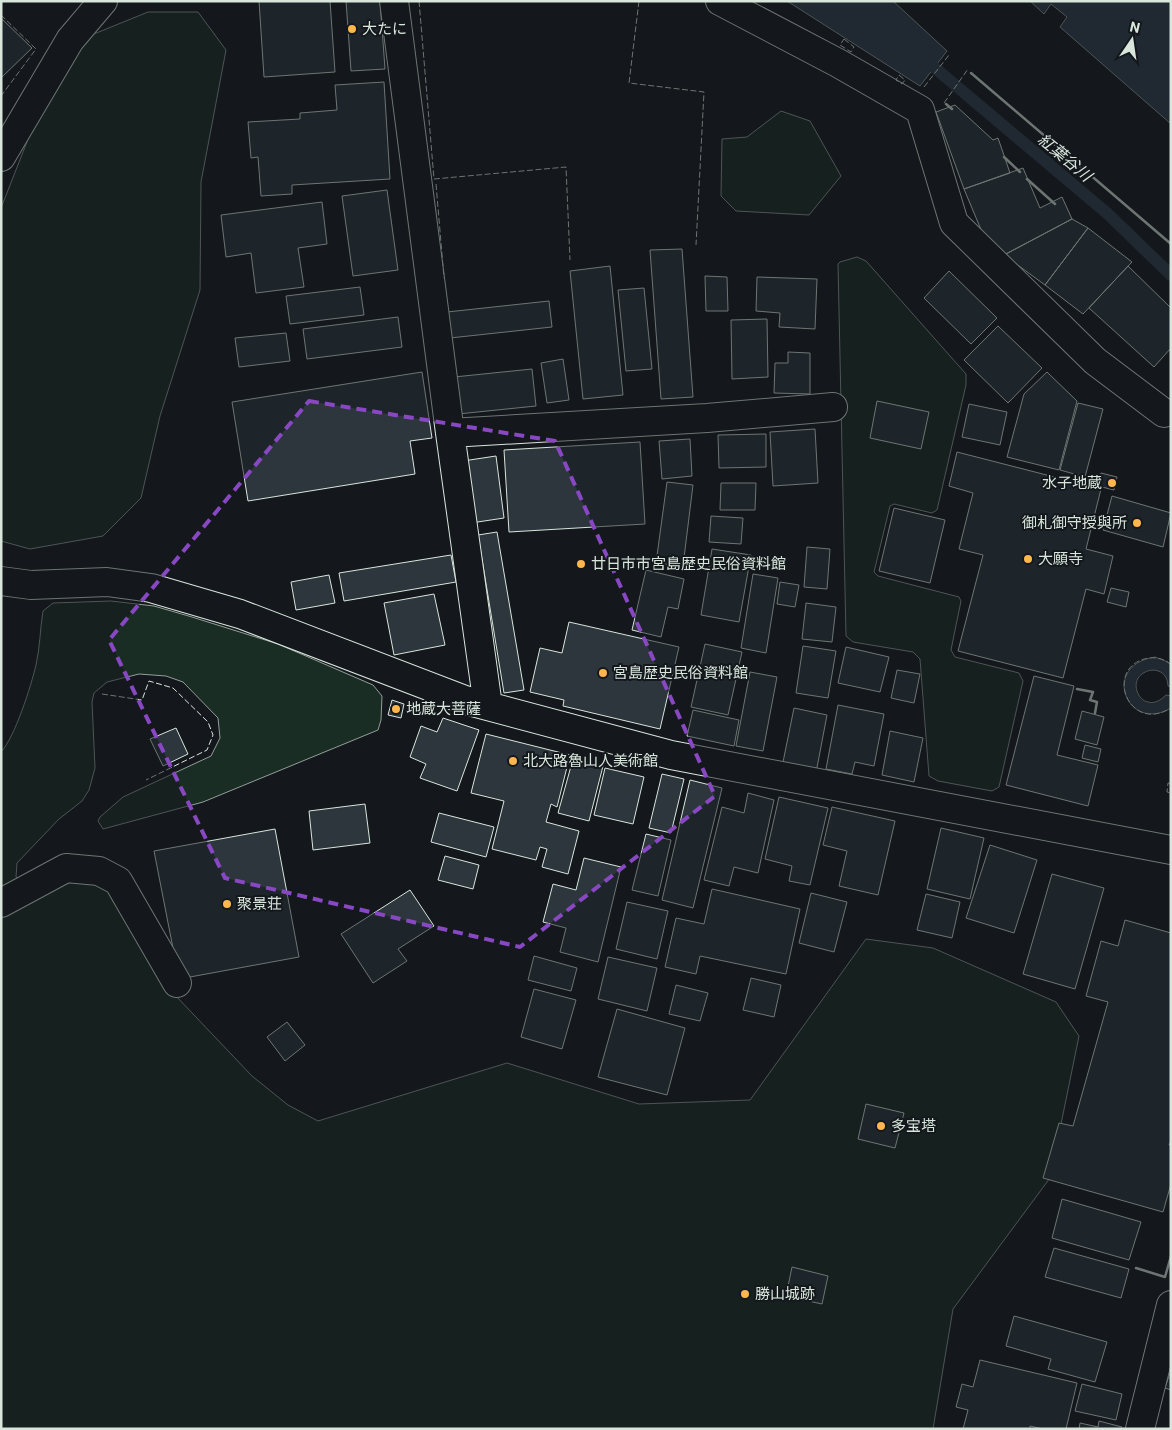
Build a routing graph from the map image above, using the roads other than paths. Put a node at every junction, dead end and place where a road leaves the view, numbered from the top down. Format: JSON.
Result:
{"nodes":[{"id":1,"x":103,"y":1,"type":"edge"},
{"id":2,"x":394,"y":1,"type":"edge"},
{"id":3,"x":720,"y":1,"type":"edge"},
{"id":4,"x":1,"y":157,"type":"edge"},
{"id":5,"x":833,"y":407,"type":"dead end"},
{"id":6,"x":1164,"y":413,"type":"dead end"},
{"id":7,"x":450,"y":433,"type":"junction"},
{"id":8,"x":1,"y":581,"type":"edge"},
{"id":9,"x":488,"y":706,"type":"junction"},
{"id":10,"x":1171,"y":850,"type":"edge"},
{"id":11,"x":1,"y":903,"type":"edge"},
{"id":12,"x":177,"y":983,"type":"dead end"},
{"id":13,"x":1171,"y":1305,"type":"edge"},
{"id":14,"x":1140,"y":1429,"type":"edge"}],
"edges":[{"from":1,"to":4,"type":"street"},
{"from":2,"to":7,"type":"street"},
{"from":3,"to":6,"type":"street"},
{"from":5,"to":7,"type":"street"},
{"from":7,"to":9,"type":"street"},
{"from":8,"to":9,"type":"street"},
{"from":9,"to":10,"type":"street"},
{"from":11,"to":12,"type":"street"},
{"from":13,"to":14,"type":"street"}]}
